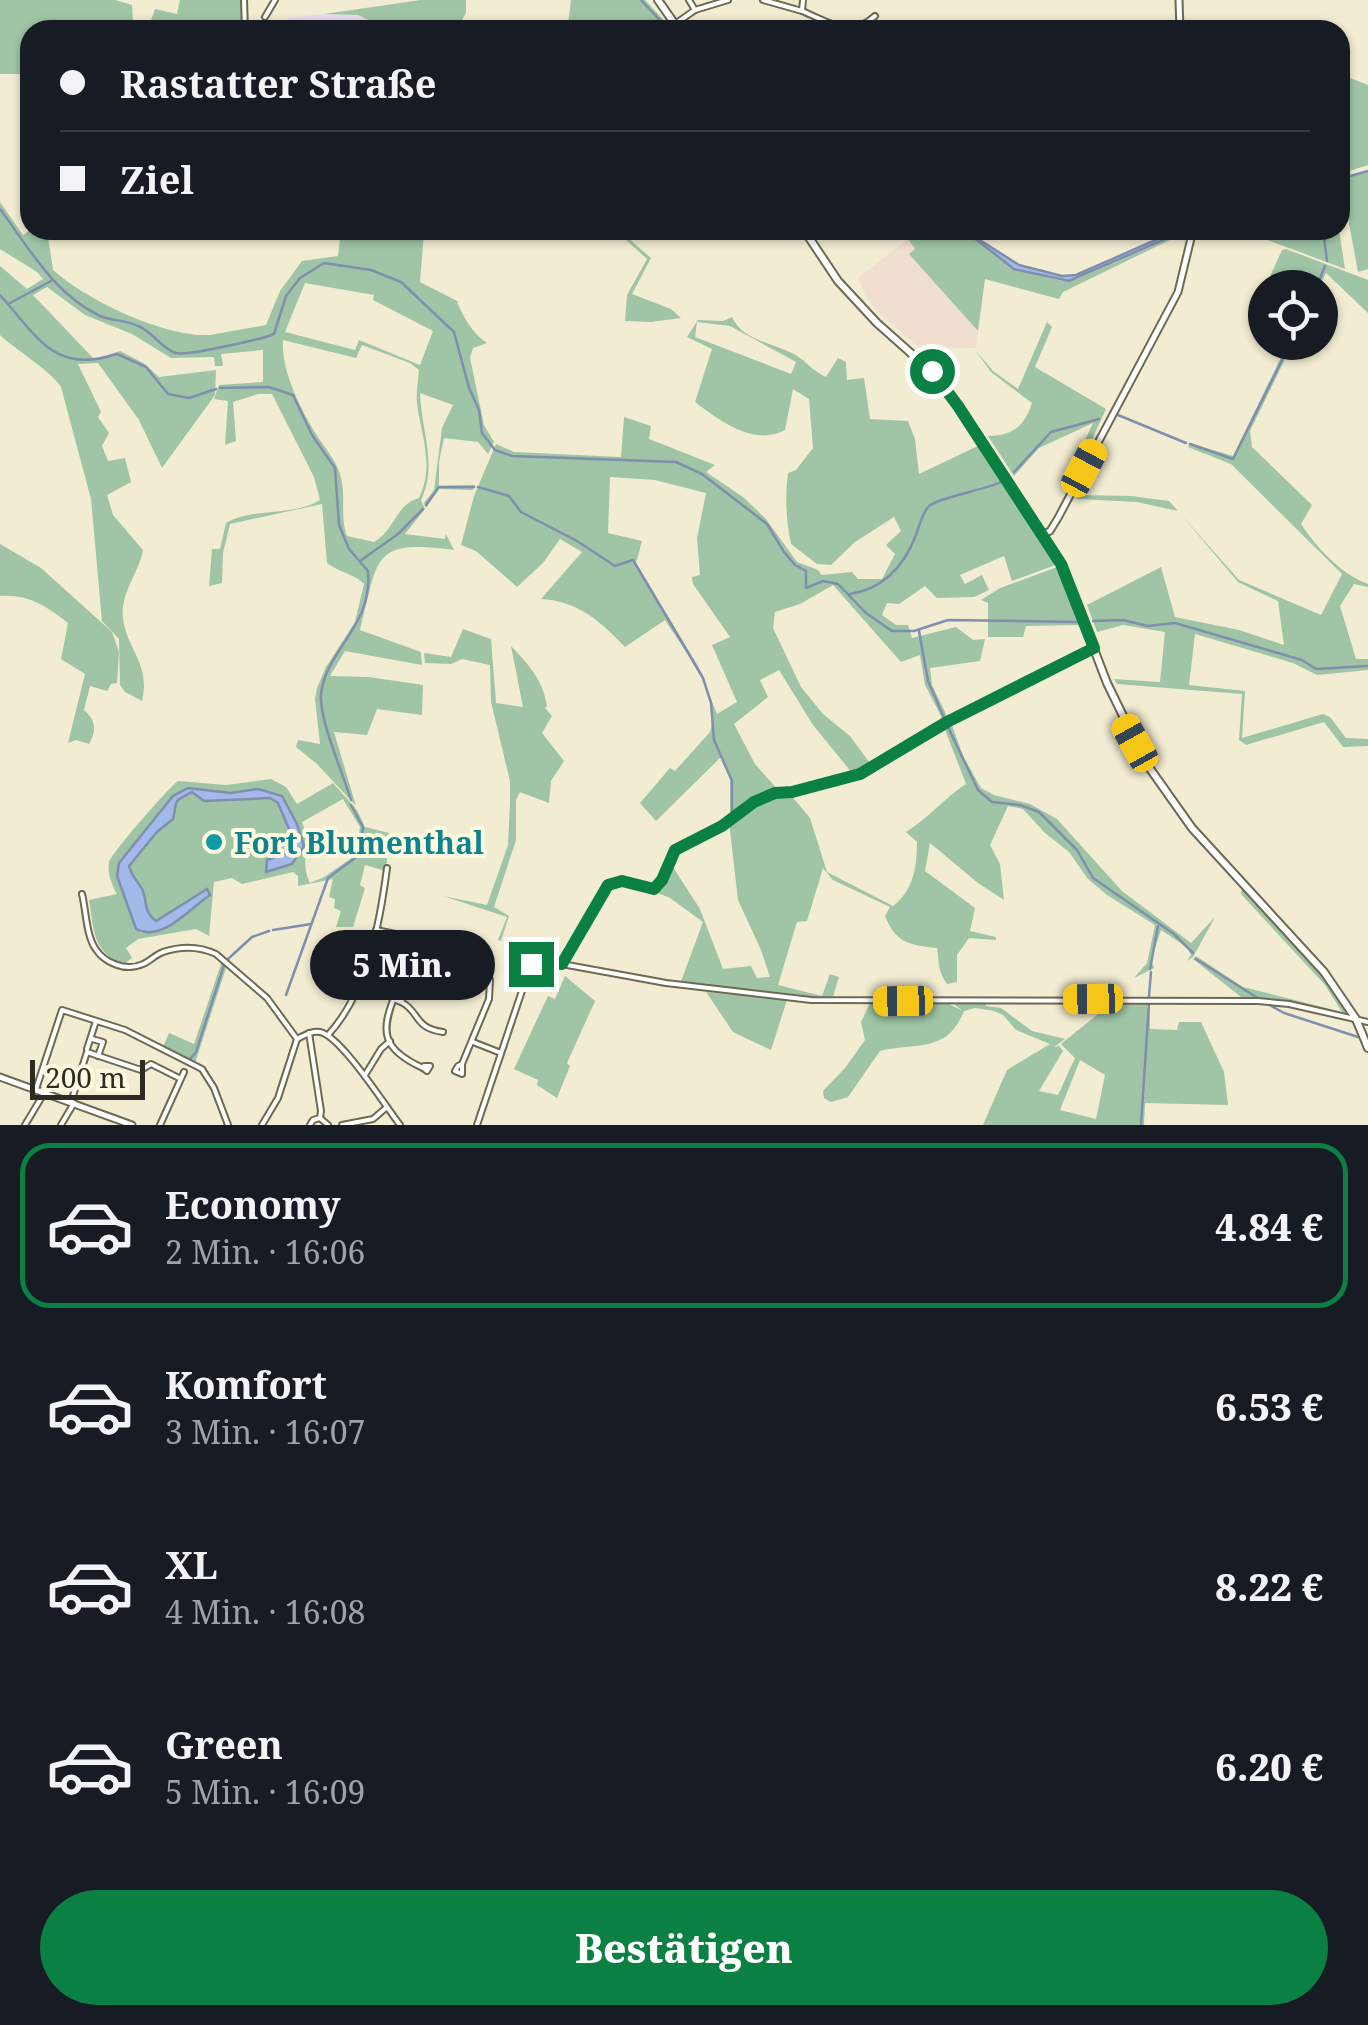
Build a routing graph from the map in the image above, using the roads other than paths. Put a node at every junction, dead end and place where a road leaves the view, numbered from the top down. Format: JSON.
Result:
{"nodes":[{"id":1,"x":274,"y":0,"type":"edge"},
{"id":2,"x":689,"y":0,"type":"edge"},
{"id":3,"x":728,"y":0,"type":"edge"},
{"id":4,"x":762,"y":0,"type":"edge"},
{"id":5,"x":803,"y":0,"type":"edge"},
{"id":6,"x":713,"y":2,"type":"edge"},
{"id":7,"x":788,"y":3,"type":"edge"},
{"id":8,"x":696,"y":10,"type":"junction"},
{"id":9,"x":802,"y":12,"type":"junction"},
{"id":10,"x":874,"y":16,"type":"dead end"},
{"id":11,"x":265,"y":17,"type":"dead end"},
{"id":12,"x":685,"y":20,"type":"edge"},
{"id":13,"x":826,"y":20,"type":"edge"},
{"id":14,"x":870,"y":20,"type":"edge"},
{"id":15,"x":810,"y":240,"type":"edge"},
{"id":16,"x":1191,"y":240,"type":"edge"},
{"id":17,"x":1042,"y":536,"type":"junction"},
{"id":18,"x":1094,"y":648,"type":"junction"},
{"id":19,"x":388,"y":868,"type":"dead end"},
{"id":20,"x":82,"y":894,"type":"dead end"},
{"id":21,"x":376,"y":930,"type":"junction"},
{"id":22,"x":410,"y":937,"type":"dead end"},
{"id":23,"x":416,"y":962,"type":"dead end"},
{"id":24,"x":562,"y":964,"type":"junction"},
{"id":25,"x":460,"y":970,"type":"dead end"},
{"id":26,"x":360,"y":977,"type":"junction"},
{"id":27,"x":490,"y":980,"type":"dead end"},
{"id":28,"x":416,"y":981,"type":"junction"},
{"id":29,"x":395,"y":996,"type":"junction"},
{"id":30,"x":402,"y":999,"type":"junction"},
{"id":31,"x":1356,"y":1019,"type":"junction"},
{"id":32,"x":96,"y":1020,"type":"junction"},
{"id":33,"x":1368,"y":1022,"type":"edge"},
{"id":34,"x":442,"y":1032,"type":"dead end"},
{"id":35,"x":309,"y":1033,"type":"junction"},
{"id":36,"x":328,"y":1035,"type":"junction"},
{"id":37,"x":91,"y":1038,"type":"junction"},
{"id":38,"x":297,"y":1040,"type":"junction"},
{"id":39,"x":390,"y":1041,"type":"junction"},
{"id":40,"x":472,"y":1041,"type":"junction"},
{"id":41,"x":1368,"y":1048,"type":"edge"},
{"id":42,"x":87,"y":1052,"type":"junction"},
{"id":43,"x":501,"y":1054,"type":"junction"},
{"id":44,"x":98,"y":1056,"type":"junction"},
{"id":45,"x":462,"y":1064,"type":"dead end"},
{"id":46,"x":422,"y":1068,"type":"dead end"},
{"id":47,"x":184,"y":1072,"type":"dead end"},
{"id":48,"x":365,"y":1075,"type":"junction"},
{"id":49,"x":4,"y":1078,"type":"edge"},
{"id":50,"x":180,"y":1078,"type":"junction"},
{"id":51,"x":36,"y":1089,"type":"junction"},
{"id":52,"x":44,"y":1092,"type":"junction"},
{"id":53,"x":72,"y":1102,"type":"junction"},
{"id":54,"x":388,"y":1107,"type":"junction"},
{"id":55,"x":320,"y":1118,"type":"junction"},
{"id":56,"x":25,"y":1125,"type":"edge"},
{"id":57,"x":61,"y":1125,"type":"edge"},
{"id":58,"x":131,"y":1125,"type":"edge"},
{"id":59,"x":160,"y":1125,"type":"edge"},
{"id":60,"x":228,"y":1125,"type":"edge"},
{"id":61,"x":262,"y":1125,"type":"edge"},
{"id":62,"x":310,"y":1125,"type":"edge"},
{"id":63,"x":328,"y":1125,"type":"edge"},
{"id":64,"x":342,"y":1125,"type":"edge"},
{"id":65,"x":400,"y":1125,"type":"edge"},
{"id":66,"x":476,"y":1125,"type":"edge"}],
"edges":[{"from":1,"to":11,"type":"street"},
{"from":2,"to":8,"type":"street"},
{"from":3,"to":6,"type":"street"},
{"from":4,"to":7,"type":"street"},
{"from":5,"to":9,"type":"street"},
{"from":6,"to":8,"type":"street"},
{"from":7,"to":9,"type":"street"},
{"from":8,"to":12,"type":"street"},
{"from":9,"to":13,"type":"street"},
{"from":10,"to":14,"type":"street"},
{"from":15,"to":17,"type":"main road"},
{"from":16,"to":17,"type":"street"},
{"from":17,"to":18,"type":"main road"},
{"from":18,"to":24,"type":"street"},
{"from":18,"to":31,"type":"main road"},
{"from":19,"to":21,"type":"street"},
{"from":20,"to":38,"type":"street"},
{"from":21,"to":22,"type":"street"},
{"from":21,"to":26,"type":"street"},
{"from":23,"to":28,"type":"street"},
{"from":24,"to":31,"type":"street"},
{"from":24,"to":43,"type":"street"},
{"from":25,"to":28,"type":"street"},
{"from":26,"to":29,"type":"street"},
{"from":26,"to":36,"type":"street"},
{"from":27,"to":40,"type":"street"},
{"from":28,"to":30,"type":"street"},
{"from":29,"to":30,"type":"street"},
{"from":29,"to":39,"type":"street"},
{"from":30,"to":34,"type":"street"},
{"from":31,"to":33,"type":"street"},
{"from":31,"to":41,"type":"main road"},
{"from":32,"to":37,"type":"street"},
{"from":32,"to":51,"type":"street"},
{"from":32,"to":60,"type":"street"},
{"from":35,"to":36,"type":"street"},
{"from":35,"to":38,"type":"street"},
{"from":35,"to":55,"type":"street"},
{"from":36,"to":48,"type":"street"},
{"from":37,"to":42,"type":"street"},
{"from":37,"to":44,"type":"street"},
{"from":38,"to":61,"type":"street"},
{"from":39,"to":46,"type":"street"},
{"from":39,"to":48,"type":"street"},
{"from":40,"to":43,"type":"street"},
{"from":40,"to":45,"type":"street"},
{"from":42,"to":44,"type":"street"},
{"from":42,"to":53,"type":"street"},
{"from":43,"to":66,"type":"street"},
{"from":44,"to":50,"type":"street"},
{"from":47,"to":50,"type":"street"},
{"from":48,"to":54,"type":"street"},
{"from":49,"to":51,"type":"street"},
{"from":50,"to":59,"type":"street"},
{"from":51,"to":52,"type":"street"},
{"from":52,"to":53,"type":"street"},
{"from":52,"to":56,"type":"street"},
{"from":53,"to":57,"type":"street"},
{"from":53,"to":58,"type":"street"},
{"from":54,"to":64,"type":"street"},
{"from":54,"to":65,"type":"street"},
{"from":55,"to":62,"type":"street"},
{"from":55,"to":63,"type":"street"}]}
